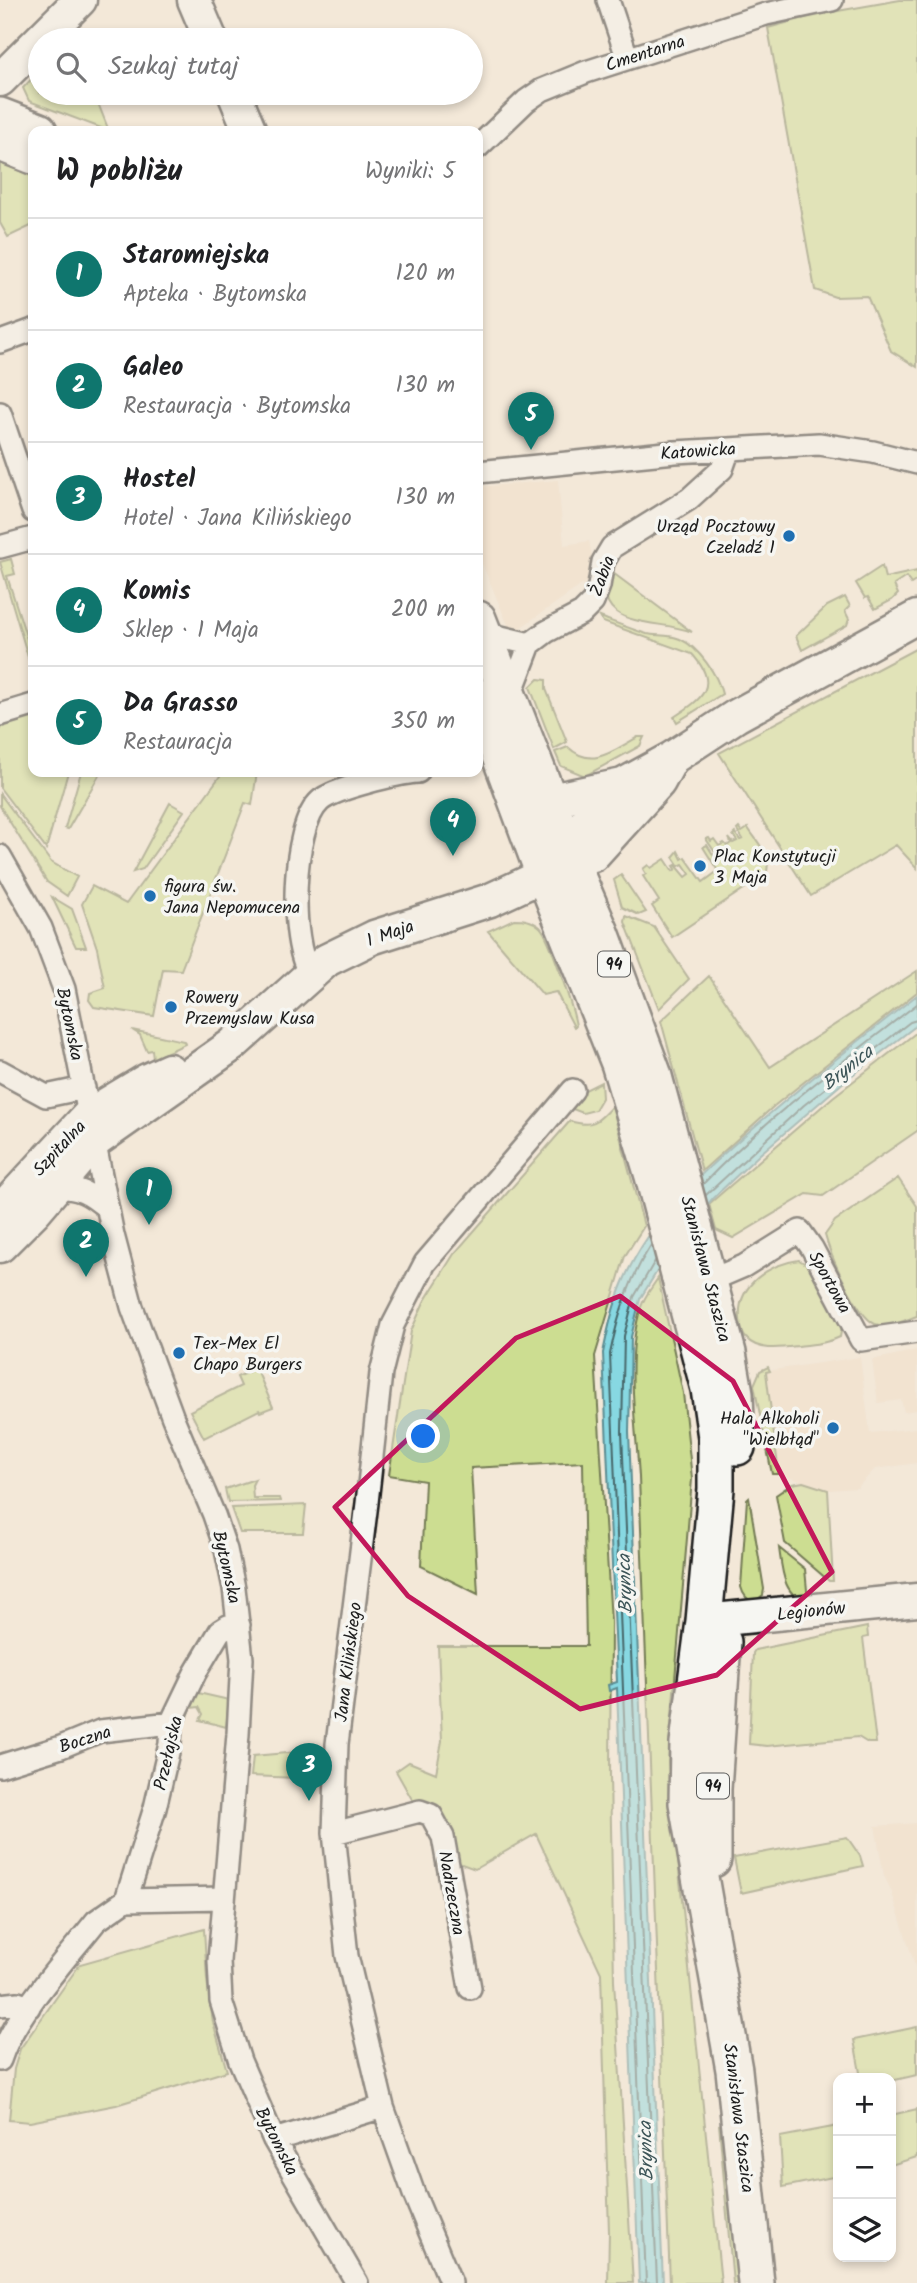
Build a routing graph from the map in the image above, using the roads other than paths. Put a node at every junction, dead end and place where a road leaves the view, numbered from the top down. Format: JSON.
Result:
{"nodes":[{"id":1,"x":194,"y":0,"type":"edge"},
{"id":2,"x":608,"y":0,"type":"edge"},
{"id":3,"x":826,"y":0,"type":"edge"},
{"id":4,"x":66,"y":5,"type":"edge"},
{"id":5,"x":46,"y":28,"type":"edge"},
{"id":6,"x":206,"y":28,"type":"edge"},
{"id":7,"x":28,"y":48,"type":"edge"},
{"id":8,"x":627,"y":57,"type":"junction"},
{"id":9,"x":0,"y":80,"type":"edge"},
{"id":10,"x":239,"y":105,"type":"edge"},
{"id":11,"x":0,"y":116,"type":"edge"},
{"id":12,"x":248,"y":126,"type":"edge"},
{"id":13,"x":28,"y":127,"type":"edge"},
{"id":14,"x":483,"y":142,"type":"edge"},
{"id":15,"x":0,"y":143,"type":"edge"},
{"id":16,"x":28,"y":154,"type":"edge"},
{"id":17,"x":28,"y":332,"type":"edge"},
{"id":18,"x":0,"y":342,"type":"edge"},
{"id":19,"x":0,"y":412,"type":"edge"},
{"id":20,"x":729,"y":449,"type":"junction"},
{"id":21,"x":917,"y":463,"type":"edge"},
{"id":22,"x":483,"y":472,"type":"edge"},
{"id":23,"x":28,"y":496,"type":"edge"},
{"id":24,"x":28,"y":539,"type":"edge"},
{"id":25,"x":0,"y":547,"type":"edge"},
{"id":26,"x":917,"y":617,"type":"edge"},
{"id":27,"x":483,"y":627,"type":"edge"},
{"id":28,"x":483,"y":637,"type":"edge"},
{"id":29,"x":530,"y":644,"type":"junction"},
{"id":30,"x":494,"y":698,"type":"edge"},
{"id":31,"x":28,"y":707,"type":"edge"},
{"id":32,"x":0,"y":715,"type":"edge"},
{"id":33,"x":672,"y":758,"type":"junction"},
{"id":34,"x":388,"y":777,"type":"edge"},
{"id":35,"x":624,"y":785,"type":"junction"},
{"id":36,"x":548,"y":797,"type":"junction"},
{"id":37,"x":0,"y":856,"type":"edge"},
{"id":38,"x":557,"y":866,"type":"junction"},
{"id":39,"x":310,"y":973,"type":"junction"},
{"id":40,"x":0,"y":1071,"type":"edge"},
{"id":41,"x":573,"y":1090,"type":"dead end"},
{"id":42,"x":89,"y":1115,"type":"junction"},
{"id":43,"x":55,"y":1188,"type":"junction"},
{"id":44,"x":108,"y":1209,"type":"junction"},
{"id":45,"x":0,"y":1211,"type":"edge"},
{"id":46,"x":0,"y":1246,"type":"edge"},
{"id":47,"x":696,"y":1267,"type":"junction"},
{"id":48,"x":917,"y":1332,"type":"edge"},
{"id":49,"x":917,"y":1600,"type":"edge"},
{"id":50,"x":715,"y":1620,"type":"junction"},
{"id":51,"x":239,"y":1625,"type":"junction"},
{"id":52,"x":171,"y":1723,"type":"junction"},
{"id":53,"x":0,"y":1766,"type":"edge"},
{"id":54,"x":334,"y":1833,"type":"junction"},
{"id":55,"x":223,"y":1898,"type":"junction"},
{"id":56,"x":126,"y":1900,"type":"junction"},
{"id":57,"x":470,"y":1988,"type":"dead end"},
{"id":58,"x":0,"y":2005,"type":"edge"},
{"id":59,"x":29,"y":2007,"type":"junction"},
{"id":60,"x":0,"y":2060,"type":"edge"},
{"id":61,"x":383,"y":2107,"type":"junction"},
{"id":62,"x":274,"y":2140,"type":"junction"},
{"id":63,"x":357,"y":2283,"type":"edge"},
{"id":64,"x":451,"y":2283,"type":"edge"},
{"id":65,"x":756,"y":2283,"type":"edge"}],
"edges":[{"from":1,"to":6,"type":"street"},
{"from":2,"to":8,"type":"street"},
{"from":3,"to":8,"type":"street","name":"Cmentarna"},
{"from":4,"to":5,"type":"street"},
{"from":7,"to":9,"type":"street"},
{"from":8,"to":14,"type":"street","name":"Cmentarna"},
{"from":10,"to":12,"type":"street"},
{"from":11,"to":13,"type":"main road"},
{"from":15,"to":16,"type":"main road"},
{"from":17,"to":18,"type":"street"},
{"from":19,"to":23,"type":"street"},
{"from":20,"to":21,"type":"street","name":"Katowicka"},
{"from":20,"to":22,"type":"street","name":"Katowicka"},
{"from":20,"to":29,"type":"street","name":"Żabia"},
{"from":24,"to":25,"type":"street"},
{"from":26,"to":33,"type":"street","name":"1 Maja"},
{"from":27,"to":29,"type":"street"},
{"from":28,"to":30,"type":"main road","name":"Stanisława Staszica","number":"94"},
{"from":29,"to":30,"type":"street"},
{"from":30,"to":36,"type":"main road","name":"Stanisława Staszica","number":"94"},
{"from":30,"to":38,"type":"main road","name":"Stanisława Staszica","number":"94"},
{"from":31,"to":32,"type":"street"},
{"from":33,"to":35,"type":"street","name":"1 Maja"},
{"from":33,"to":38,"type":"street","name":"1 Maja"},
{"from":34,"to":39,"type":"street"},
{"from":35,"to":36,"type":"street"},
{"from":35,"to":38,"type":"street","name":"1 Maja"},
{"from":36,"to":38,"type":"main road","name":"Stanisława Staszica","number":"94"},
{"from":37,"to":42,"type":"street","name":"Bytomska"},
{"from":38,"to":39,"type":"street","name":"1 Maja"},
{"from":38,"to":47,"type":"main road","name":"Stanisława Staszica","number":"94"},
{"from":39,"to":42,"type":"street","name":"1 Maja"},
{"from":40,"to":42,"type":"street"},
{"from":41,"to":54,"type":"street","name":"Jana Kilińskiego"},
{"from":42,"to":43,"type":"street","name":"Szpitalna"},
{"from":42,"to":44,"type":"street","name":"Bytomska"},
{"from":42,"to":45,"type":"street","name":"Szpitalna"},
{"from":43,"to":44,"type":"street","name":"Szpitalna"},
{"from":43,"to":46,"type":"street","name":"Szpitalna"},
{"from":44,"to":51,"type":"street","name":"Bytomska"},
{"from":47,"to":48,"type":"street","name":"Sportowa"},
{"from":47,"to":50,"type":"main road","name":"Stanisława Staszica","number":"94"},
{"from":49,"to":50,"type":"street","name":"Legionów"},
{"from":50,"to":65,"type":"main road","name":"Stanisława Staszica","number":"94"},
{"from":51,"to":52,"type":"street","name":"Przełajska"},
{"from":51,"to":55,"type":"street","name":"Bytomska"},
{"from":52,"to":53,"type":"street","name":"Boczna"},
{"from":52,"to":56,"type":"street","name":"Przełajska"},
{"from":54,"to":57,"type":"street","name":"Nadrzeczna"},
{"from":54,"to":61,"type":"street","name":"Jana Kilińskiego"},
{"from":55,"to":56,"type":"street"},
{"from":55,"to":62,"type":"street","name":"Bytomska"},
{"from":56,"to":59,"type":"street"},
{"from":58,"to":59,"type":"street"},
{"from":59,"to":60,"type":"street"},
{"from":61,"to":62,"type":"street"},
{"from":61,"to":64,"type":"street","name":"Jana Kilińskiego"},
{"from":62,"to":63,"type":"street","name":"Bytomska"}]}
